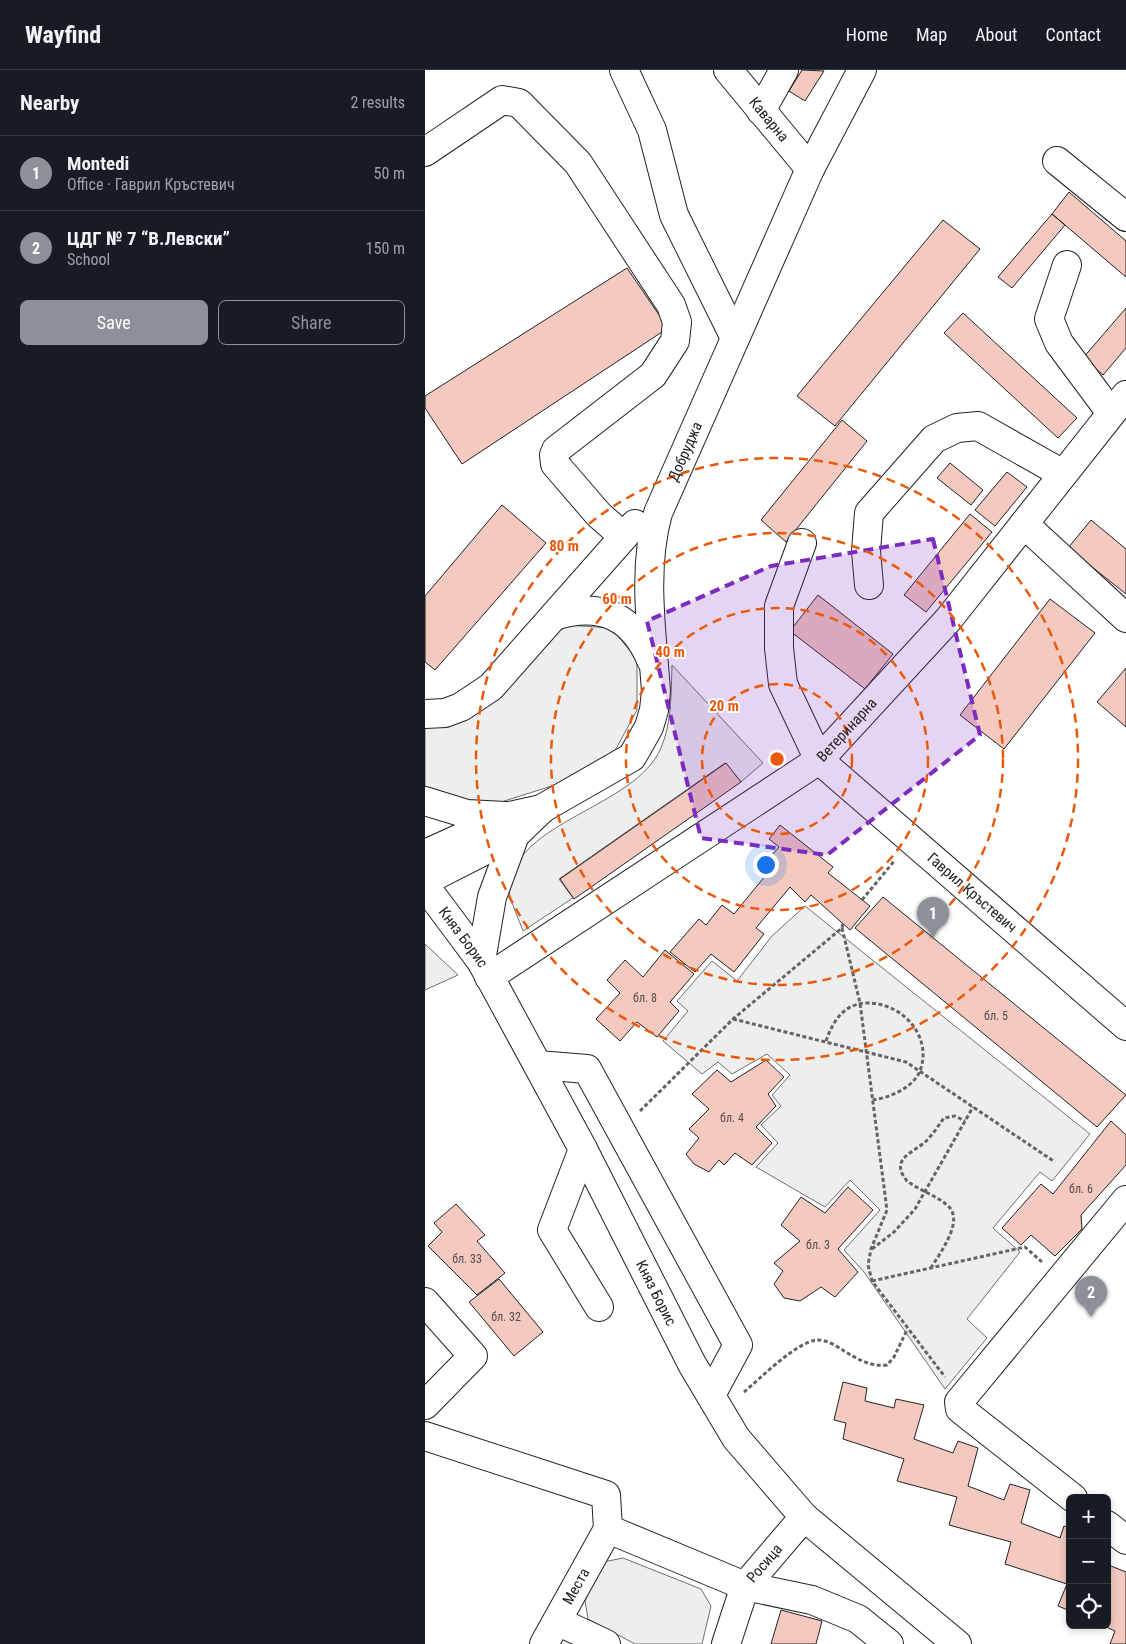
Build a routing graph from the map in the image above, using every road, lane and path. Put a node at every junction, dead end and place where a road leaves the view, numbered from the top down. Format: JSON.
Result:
{"nodes":[{"id":1,"x":624,"y":70,"type":"edge"},
{"id":2,"x":784,"y":70,"type":"edge"},
{"id":3,"x":862,"y":70,"type":"edge"},
{"id":4,"x":732,"y":72,"type":"edge"},
{"id":5,"x":761,"y":111,"type":"junction"},
{"id":6,"x":425,"y":152,"type":"edge"},
{"id":7,"x":1057,"y":161,"type":"dead end"},
{"id":8,"x":810,"y":169,"type":"junction"},
{"id":9,"x":1126,"y":216,"type":"edge"},
{"id":10,"x":1067,"y":265,"type":"dead end"},
{"id":11,"x":735,"y":338,"type":"junction"},
{"id":12,"x":1119,"y":404,"type":"edge"},
{"id":13,"x":1063,"y":474,"type":"junction"},
{"id":14,"x":665,"y":495,"type":"junction"},
{"id":15,"x":1024,"y":524,"type":"junction"},
{"id":16,"x":623,"y":536,"type":"junction"},
{"id":17,"x":802,"y":543,"type":"dead end"},
{"id":18,"x":869,"y":585,"type":"dead end"},
{"id":19,"x":557,"y":616,"type":"junction"},
{"id":20,"x":1126,"y":618,"type":"edge"},
{"id":21,"x":654,"y":666,"type":"junction"},
{"id":22,"x":425,"y":714,"type":"edge"},
{"id":23,"x":819,"y":760,"type":"junction"},
{"id":24,"x":425,"y":801,"type":"edge"},
{"id":25,"x":512,"y":825,"type":"junction"},
{"id":26,"x":912,"y":840,"type":"junction"},
{"id":27,"x":425,"y":854,"type":"edge"},
{"id":28,"x":425,"y":881,"type":"edge"},
{"id":29,"x":425,"y":886,"type":"edge"},
{"id":30,"x":862,"y":900,"type":"dead end"},
{"id":31,"x":425,"y":921,"type":"edge"},
{"id":32,"x":843,"y":923,"type":"dead end"},
{"id":33,"x":841,"y":928,"type":"junction"},
{"id":34,"x":485,"y":969,"type":"junction"},
{"id":35,"x":860,"y":1003,"type":"junction"},
{"id":36,"x":733,"y":1019,"type":"junction"},
{"id":37,"x":1126,"y":1026,"type":"edge"},
{"id":38,"x":826,"y":1041,"type":"junction"},
{"id":39,"x":866,"y":1051,"type":"junction"},
{"id":40,"x":538,"y":1065,"type":"junction"},
{"id":41,"x":920,"y":1071,"type":"junction"},
{"id":42,"x":872,"y":1100,"type":"junction"},
{"id":43,"x":973,"y":1107,"type":"junction"},
{"id":44,"x":638,"y":1113,"type":"dead end"},
{"id":45,"x":965,"y":1121,"type":"junction"},
{"id":46,"x":583,"y":1149,"type":"junction"},
{"id":47,"x":1055,"y":1162,"type":"dead end"},
{"id":48,"x":923,"y":1192,"type":"junction"},
{"id":49,"x":1126,"y":1200,"type":"edge"},
{"id":50,"x":871,"y":1249,"type":"junction"},
{"id":51,"x":931,"y":1268,"type":"junction"},
{"id":52,"x":1062,"y":1278,"type":"junction"},
{"id":53,"x":872,"y":1281,"type":"junction"},
{"id":54,"x":425,"y":1302,"type":"edge"},
{"id":55,"x":599,"y":1307,"type":"dead end"},
{"id":56,"x":907,"y":1330,"type":"junction"},
{"id":57,"x":962,"y":1398,"type":"junction"},
{"id":58,"x":715,"y":1403,"type":"junction"},
{"id":59,"x":425,"y":1405,"type":"edge"},
{"id":60,"x":425,"y":1436,"type":"edge"},
{"id":61,"x":1068,"y":1494,"type":"edge"},
{"id":62,"x":804,"y":1517,"type":"junction"},
{"id":63,"x":1111,"y":1528,"type":"edge"},
{"id":64,"x":608,"y":1529,"type":"junction"},
{"id":65,"x":1126,"y":1540,"type":"edge"},
{"id":66,"x":745,"y":1586,"type":"junction"},
{"id":67,"x":550,"y":1633,"type":"edge"},
{"id":68,"x":606,"y":1644,"type":"edge"},
{"id":69,"x":726,"y":1644,"type":"edge"},
{"id":70,"x":889,"y":1644,"type":"edge"},
{"id":71,"x":957,"y":1644,"type":"edge"}],
"edges":[{"from":1,"to":11,"type":"street"},
{"from":2,"to":5,"type":"street"},
{"from":3,"to":8,"type":"street","name":"Добруджа"},
{"from":4,"to":5,"type":"street","name":"Каварна"},
{"from":5,"to":8,"type":"street","name":"Каварна"},
{"from":6,"to":16,"type":"street"},
{"from":7,"to":9,"type":"street"},
{"from":8,"to":11,"type":"street","name":"Добруджа"},
{"from":10,"to":12,"type":"street"},
{"from":11,"to":14,"type":"street","name":"Добруджа"},
{"from":12,"to":13,"type":"street","name":"Ветеринарна"},
{"from":13,"to":15,"type":"street","name":"Ветеринарна"},
{"from":13,"to":18,"type":"street"},
{"from":14,"to":16,"type":"street"},
{"from":14,"to":21,"type":"street","name":"Добруджа"},
{"from":15,"to":20,"type":"street"},
{"from":15,"to":23,"type":"street","name":"Ветеринарна"},
{"from":16,"to":19,"type":"street"},
{"from":17,"to":23,"type":"street"},
{"from":19,"to":21,"type":"street"},
{"from":19,"to":22,"type":"street"},
{"from":21,"to":25,"type":"street","name":"Добруджа"},
{"from":23,"to":26,"type":"street","name":"Гаврил Кръстевич"},
{"from":23,"to":34,"type":"street","name":"Ветеринарна"},
{"from":24,"to":25,"type":"street"},
{"from":25,"to":27,"type":"street"},
{"from":25,"to":28,"type":"street"},
{"from":25,"to":34,"type":"street"},
{"from":26,"to":30,"type":"path"},
{"from":26,"to":37,"type":"street","name":"Гаврил Кръстевич"},
{"from":29,"to":34,"type":"street","name":"Княз Борис"},
{"from":31,"to":34,"type":"street"},
{"from":32,"to":33,"type":"path"},
{"from":33,"to":35,"type":"path"},
{"from":33,"to":36,"type":"path"},
{"from":34,"to":40,"type":"street","name":"Княз Борис"},
{"from":35,"to":38,"type":"path"},
{"from":35,"to":39,"type":"path"},
{"from":35,"to":41,"type":"path"},
{"from":36,"to":38,"type":"path"},
{"from":36,"to":44,"type":"path"},
{"from":38,"to":39,"type":"path"},
{"from":39,"to":41,"type":"path"},
{"from":39,"to":42,"type":"path"},
{"from":40,"to":46,"type":"street","name":"Княз Борис"},
{"from":40,"to":58,"type":"street"},
{"from":41,"to":42,"type":"path"},
{"from":41,"to":43,"type":"path"},
{"from":42,"to":50,"type":"path"},
{"from":43,"to":45,"type":"path"},
{"from":43,"to":47,"type":"path"},
{"from":45,"to":48,"type":"path"},
{"from":45,"to":48,"type":"path"},
{"from":46,"to":55,"type":"street"},
{"from":46,"to":58,"type":"street","name":"Княз Борис"},
{"from":48,"to":50,"type":"path"},
{"from":48,"to":51,"type":"path"},
{"from":49,"to":52,"type":"street"},
{"from":50,"to":53,"type":"path"},
{"from":51,"to":52,"type":"path"},
{"from":51,"to":53,"type":"path"},
{"from":52,"to":57,"type":"street"},
{"from":53,"to":56,"type":"path"},
{"from":54,"to":59,"type":"street"},
{"from":56,"to":57,"type":"path"},
{"from":56,"to":58,"type":"path"},
{"from":57,"to":61,"type":"street"},
{"from":58,"to":62,"type":"street","name":"Княз Борис"},
{"from":60,"to":64,"type":"street"},
{"from":62,"to":66,"type":"street","name":"Росица"},
{"from":62,"to":71,"type":"street","name":"Княз Борис"},
{"from":63,"to":65,"type":"street"},
{"from":64,"to":66,"type":"street"},
{"from":64,"to":67,"type":"street","name":"Места"},
{"from":66,"to":69,"type":"street","name":"Росица"},
{"from":66,"to":70,"type":"street"},
{"from":67,"to":68,"type":"street"}]}
